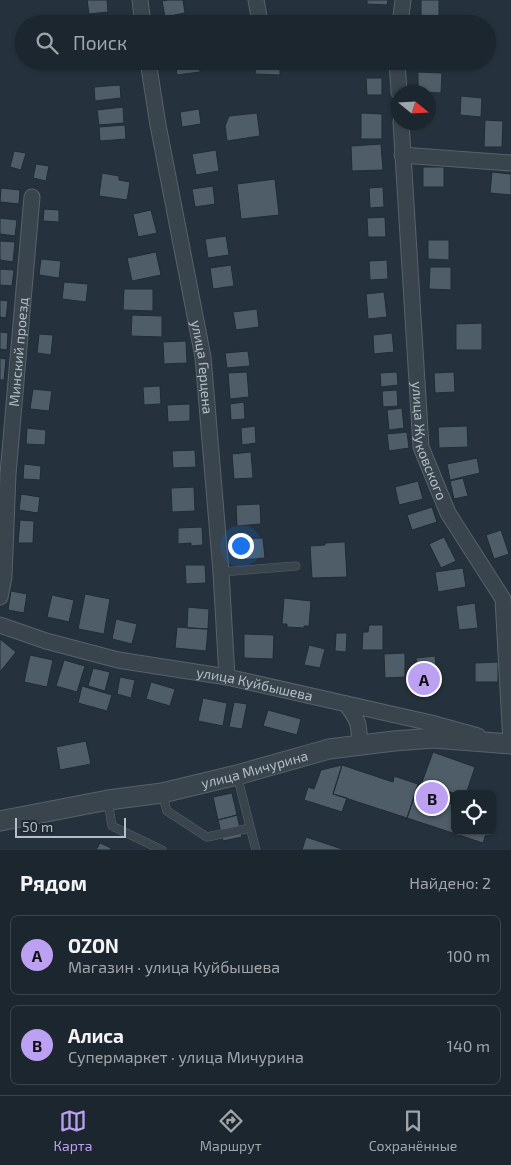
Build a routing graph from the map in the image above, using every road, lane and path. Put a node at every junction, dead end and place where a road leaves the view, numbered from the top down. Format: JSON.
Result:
{"nodes":[{"id":1,"x":140,"y":0,"type":"edge"},
{"id":2,"x":256,"y":0,"type":"edge"},
{"id":3,"x":403,"y":0,"type":"edge"},
{"id":4,"x":142,"y":15,"type":"edge"},
{"id":5,"x":259,"y":15,"type":"edge"},
{"id":6,"x":401,"y":15,"type":"edge"},
{"id":7,"x":149,"y":70,"type":"edge"},
{"id":8,"x":398,"y":70,"type":"edge"},
{"id":9,"x":399,"y":85,"type":"edge"},
{"id":10,"x":401,"y":130,"type":"edge"},
{"id":11,"x":402,"y":155,"type":"junction"},
{"id":12,"x":511,"y":163,"type":"edge"},
{"id":13,"x":32,"y":197,"type":"dead end"},
{"id":14,"x":296,"y":566,"type":"dead end"},
{"id":15,"x":221,"y":572,"type":"junction"},
{"id":16,"x":0,"y":597,"type":"edge"},
{"id":17,"x":0,"y":625,"type":"edge"},
{"id":18,"x":227,"y":678,"type":"junction"},
{"id":19,"x":346,"y":704,"type":"junction"},
{"id":20,"x":511,"y":744,"type":"edge"},
{"id":21,"x":360,"y":745,"type":"junction"},
{"id":22,"x":237,"y":775,"type":"junction"},
{"id":23,"x":162,"y":793,"type":"junction"},
{"id":24,"x":108,"y":800,"type":"junction"},
{"id":25,"x":0,"y":821,"type":"edge"},
{"id":26,"x":250,"y":828,"type":"junction"},
{"id":27,"x":162,"y":850,"type":"edge"},
{"id":28,"x":256,"y":850,"type":"edge"}],
"edges":[{"from":1,"to":4,"type":"street"},
{"from":2,"to":5,"type":"street"},
{"from":3,"to":6,"type":"street"},
{"from":7,"to":15,"type":"street","name":"улица Герцена"},
{"from":8,"to":9,"type":"street"},
{"from":10,"to":11,"type":"street","name":"улица Жуковского"},
{"from":11,"to":12,"type":"street"},
{"from":11,"to":20,"type":"street","name":"улица Жуковского"},
{"from":13,"to":16,"type":"street","name":"Минский проезд"},
{"from":14,"to":15,"type":"lane"},
{"from":15,"to":18,"type":"street","name":"улица Герцена"},
{"from":17,"to":18,"type":"street","name":"улица Куйбышева"},
{"from":18,"to":19,"type":"street","name":"улица Куйбышева"},
{"from":19,"to":20,"type":"street","name":"улица Куйбышева"},
{"from":19,"to":21,"type":"street"},
{"from":20,"to":21,"type":"street","name":"улица Мичурина"},
{"from":21,"to":22,"type":"street","name":"улица Мичурина"},
{"from":22,"to":23,"type":"street","name":"улица Мичурина"},
{"from":22,"to":26,"type":"lane"},
{"from":23,"to":24,"type":"street","name":"улица Мичурина"},
{"from":23,"to":26,"type":"lane"},
{"from":24,"to":25,"type":"street","name":"улица Мичурина"},
{"from":24,"to":27,"type":"lane"},
{"from":26,"to":28,"type":"lane"}]}
